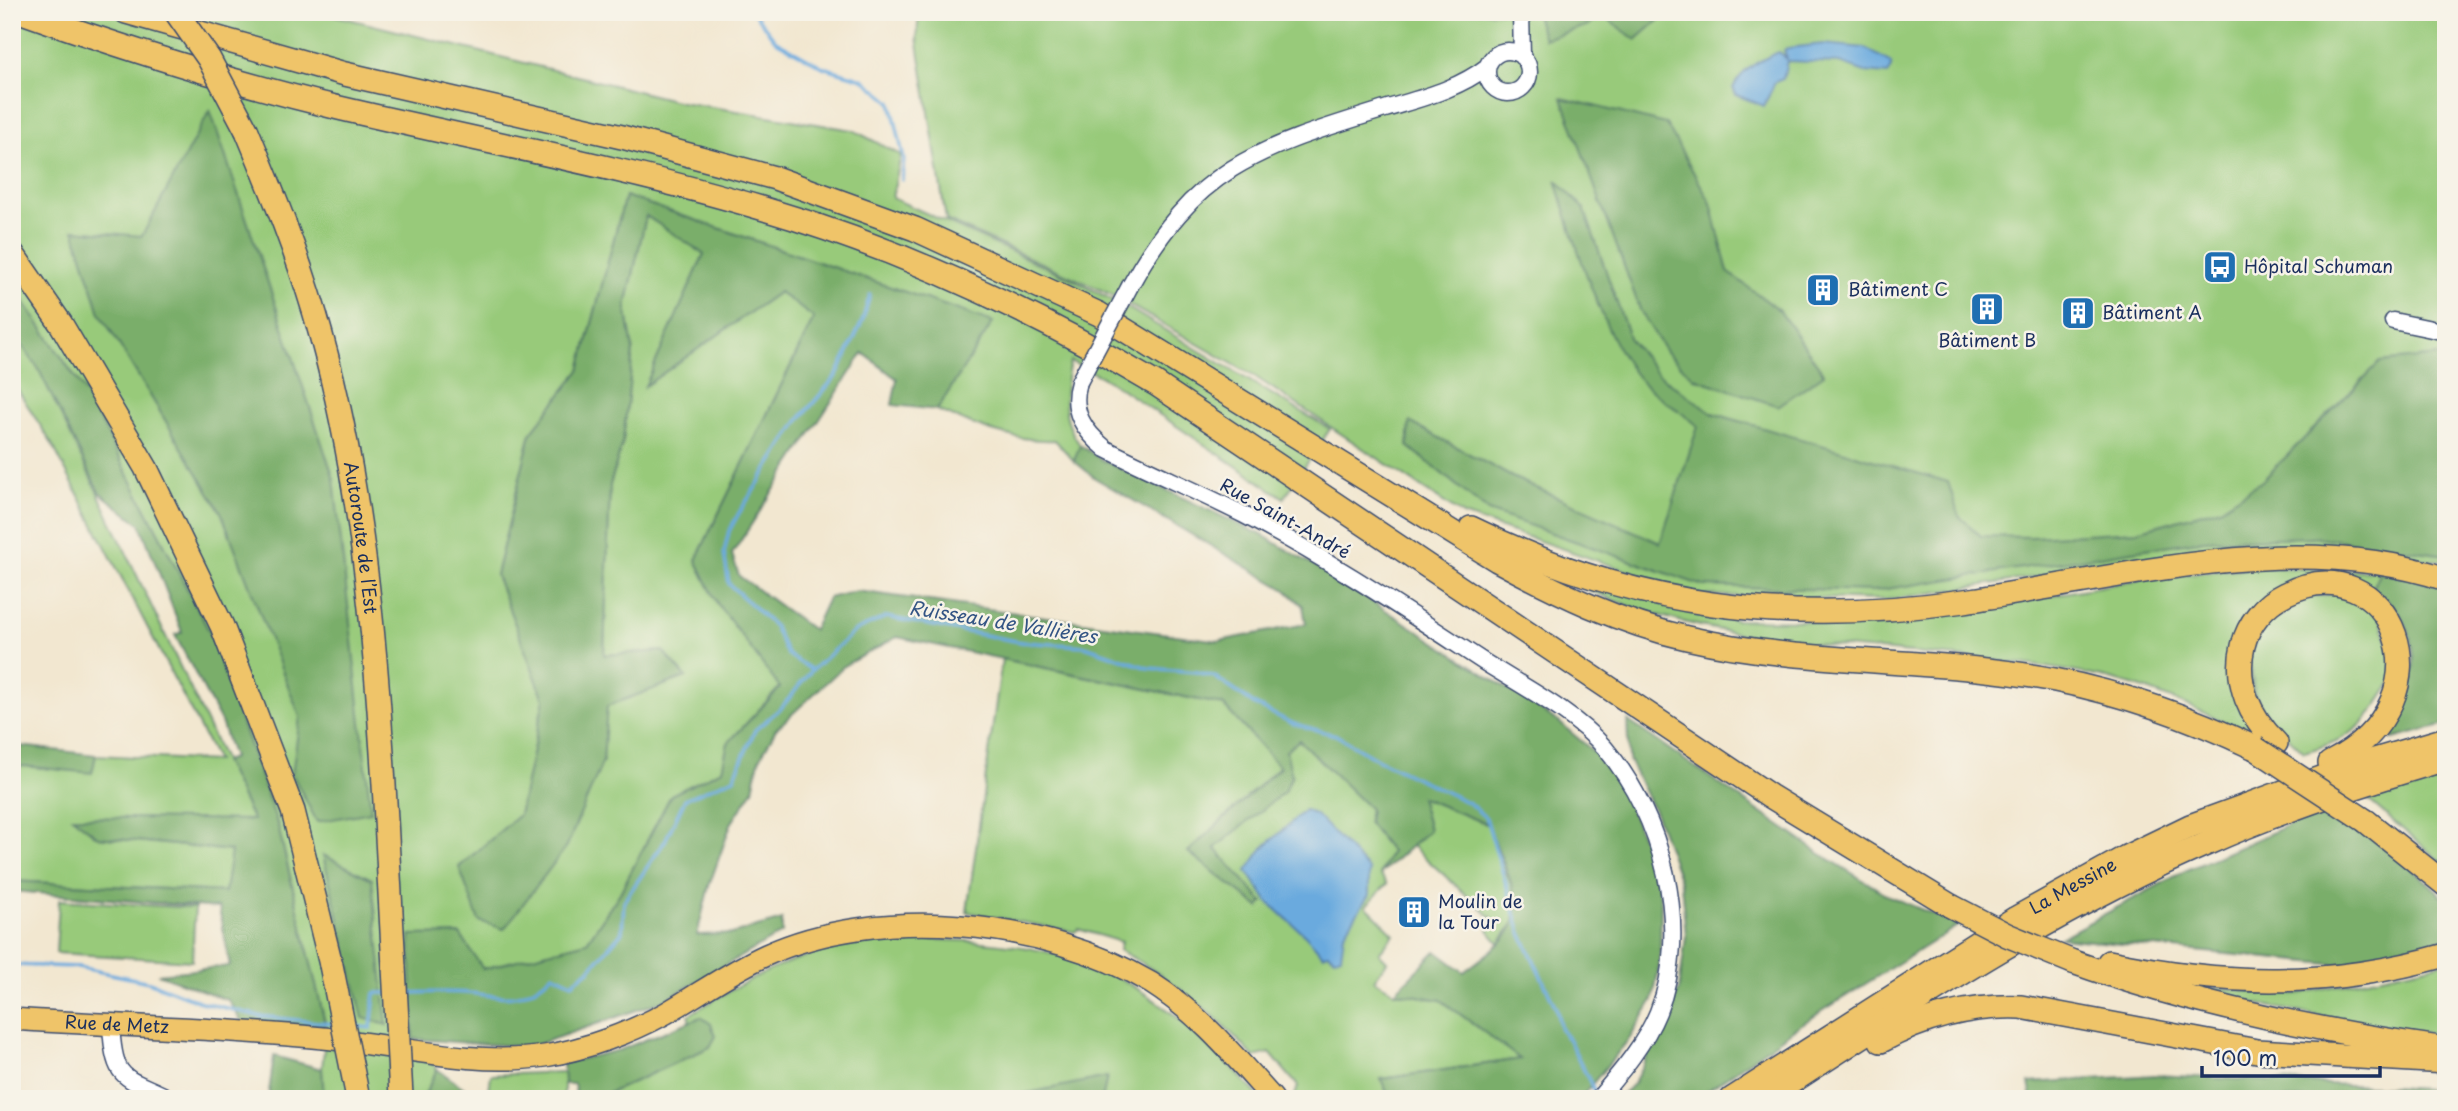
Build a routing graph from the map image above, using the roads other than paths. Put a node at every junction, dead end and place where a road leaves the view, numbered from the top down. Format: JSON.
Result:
{"nodes":[{"id":1,"x":22,"y":12,"type":"edge"},
{"id":2,"x":126,"y":12,"type":"edge"},
{"id":3,"x":176,"y":12,"type":"edge"},
{"id":4,"x":1521,"y":13,"type":"edge"},
{"id":5,"x":1503,"y":52,"type":"junction"},
{"id":6,"x":1522,"y":57,"type":"junction"},
{"id":7,"x":1488,"y":66,"type":"junction"},
{"id":8,"x":1460,"y":86,"type":"junction"},
{"id":9,"x":1495,"y":89,"type":"junction"},
{"id":10,"x":12,"y":253,"type":"edge"},
{"id":11,"x":2393,"y":321,"type":"dead end"},
{"id":12,"x":2446,"y":332,"type":"edge"},
{"id":13,"x":1407,"y":506,"type":"junction"},
{"id":14,"x":2446,"y":579,"type":"edge"},
{"id":15,"x":2446,"y":739,"type":"edge"},
{"id":16,"x":2265,"y":745,"type":"junction"},
{"id":17,"x":2446,"y":759,"type":"edge"},
{"id":18,"x":2190,"y":826,"type":"junction"},
{"id":19,"x":2440,"y":879,"type":"edge"},
{"id":20,"x":2446,"y":955,"type":"edge"},
{"id":21,"x":2078,"y":958,"type":"junction"},
{"id":22,"x":12,"y":1019,"type":"edge"},
{"id":23,"x":111,"y":1024,"type":"junction"},
{"id":24,"x":2446,"y":1049,"type":"edge"},
{"id":25,"x":2446,"y":1062,"type":"edge"},
{"id":26,"x":357,"y":1096,"type":"edge"},
{"id":27,"x":1770,"y":1096,"type":"edge"},
{"id":28,"x":401,"y":1097,"type":"edge"},
{"id":29,"x":171,"y":1099,"type":"edge"},
{"id":30,"x":1273,"y":1099,"type":"edge"},
{"id":31,"x":1598,"y":1099,"type":"edge"},
{"id":32,"x":1732,"y":1099,"type":"edge"}],
"edges":[{"from":1,"to":21,"type":"highway","bridge":true},
{"from":2,"to":13,"type":"highway"},
{"from":3,"to":28,"type":"highway","name":"Autoroute de l’Est","bridge":true},
{"from":4,"to":5,"type":"street"},
{"from":4,"to":6,"type":"street"},
{"from":5,"to":6,"type":"street"},
{"from":5,"to":7,"type":"street"},
{"from":6,"to":9,"type":"street"},
{"from":7,"to":8,"type":"street","name":"Rue Saint-André"},
{"from":7,"to":9,"type":"street"},
{"from":8,"to":9,"type":"street","name":"Rue Saint-André"},
{"from":8,"to":31,"type":"street","name":"Rue Saint-André","bridge":true},
{"from":10,"to":26,"type":"highway","bridge":true},
{"from":11,"to":12,"type":"street"},
{"from":13,"to":14,"type":"highway"},
{"from":13,"to":16,"type":"highway"},
{"from":15,"to":18,"type":"highway","name":"La Messine"},
{"from":16,"to":18,"type":"highway"},
{"from":16,"to":19,"type":"highway","bridge":true},
{"from":17,"to":27,"type":"highway","name":"La Messine"},
{"from":18,"to":32,"type":"highway","name":"La Messine"},
{"from":20,"to":21,"type":"highway"},
{"from":21,"to":24,"type":"highway"},
{"from":22,"to":23,"type":"main road","name":"Rue de Metz"},
{"from":23,"to":29,"type":"street"},
{"from":23,"to":30,"type":"main road","name":"Rue de Metz"},
{"from":25,"to":27,"type":"highway"}]}
